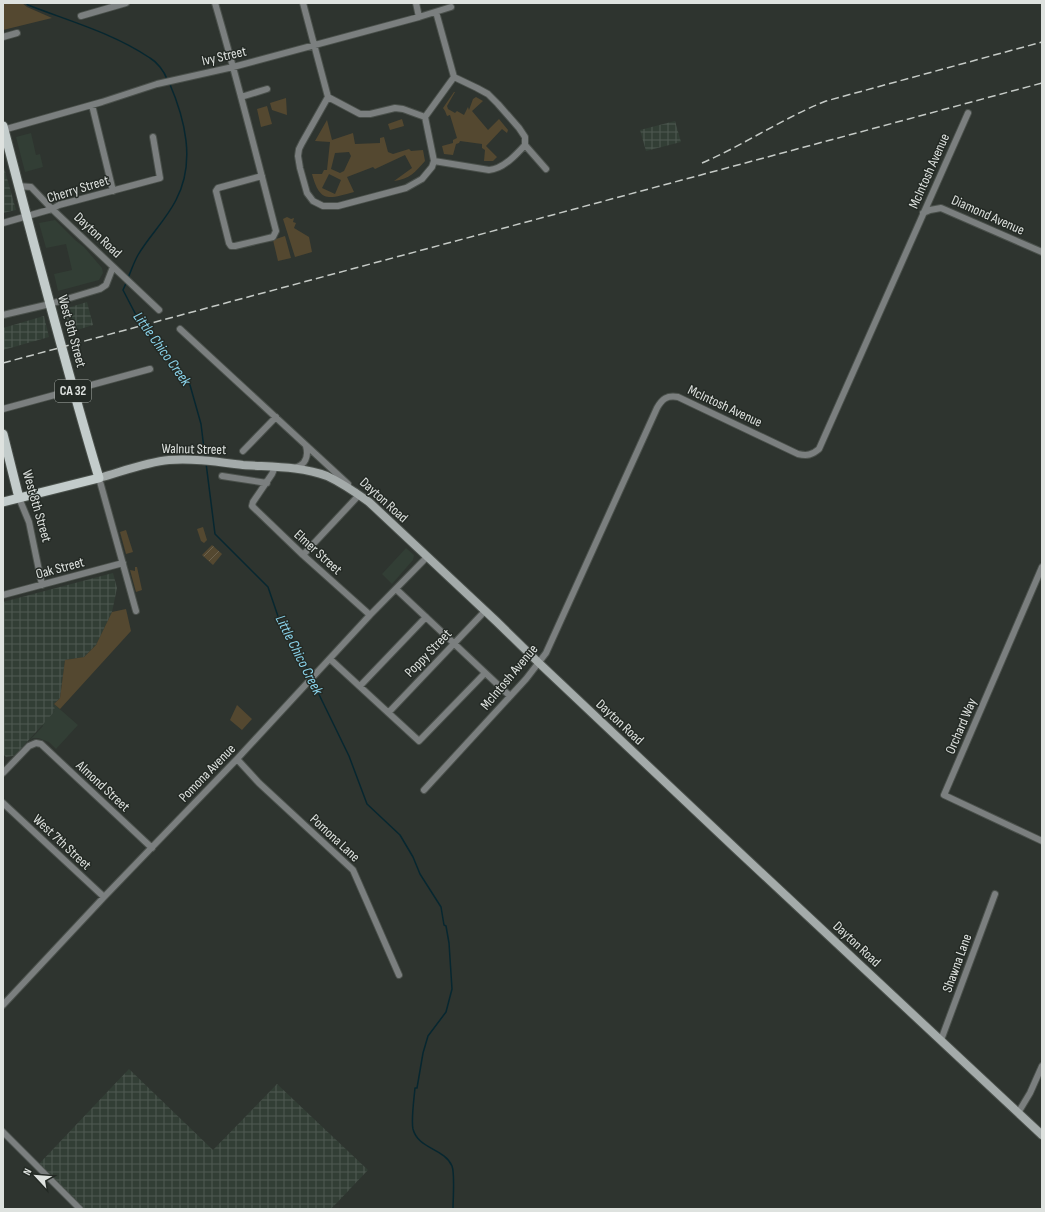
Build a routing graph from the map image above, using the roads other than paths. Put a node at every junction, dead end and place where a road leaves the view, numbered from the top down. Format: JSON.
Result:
{"nodes":[{"id":1,"x":126,"y":3,"type":"edge"},
{"id":2,"x":215,"y":3,"type":"edge"},
{"id":3,"x":303,"y":3,"type":"edge"},
{"id":4,"x":416,"y":3,"type":"edge"},
{"id":5,"x":117,"y":4,"type":"edge"},
{"id":6,"x":451,"y":7,"type":"dead end"},
{"id":7,"x":436,"y":12,"type":"junction"},
{"id":8,"x":80,"y":16,"type":"dead end"},
{"id":9,"x":419,"y":17,"type":"junction"},
{"id":10,"x":17,"y":33,"type":"dead end"},
{"id":11,"x":3,"y":37,"type":"edge"},
{"id":12,"x":314,"y":45,"type":"junction"},
{"id":13,"x":233,"y":67,"type":"junction"},
{"id":14,"x":454,"y":77,"type":"junction"},
{"id":15,"x":267,"y":89,"type":"dead end"},
{"id":16,"x":241,"y":97,"type":"junction"},
{"id":17,"x":328,"y":97,"type":"junction"},
{"id":18,"x":92,"y":105,"type":"junction"},
{"id":19,"x":968,"y":113,"type":"dead end"},
{"id":20,"x":425,"y":117,"type":"junction"},
{"id":21,"x":3,"y":129,"type":"edge"},
{"id":22,"x":153,"y":137,"type":"dead end"},
{"id":23,"x":525,"y":146,"type":"junction"},
{"id":24,"x":434,"y":161,"type":"junction"},
{"id":25,"x":546,"y":169,"type":"dead end"},
{"id":26,"x":262,"y":176,"type":"junction"},
{"id":27,"x":18,"y":186,"type":"junction"},
{"id":28,"x":113,"y":191,"type":"junction"},
{"id":29,"x":52,"y":209,"type":"junction"},
{"id":30,"x":923,"y":213,"type":"junction"},
{"id":31,"x":26,"y":217,"type":"junction"},
{"id":32,"x":3,"y":223,"type":"edge"},
{"id":33,"x":1042,"y":252,"type":"edge"},
{"id":34,"x":113,"y":267,"type":"junction"},
{"id":35,"x":50,"y":304,"type":"junction"},
{"id":36,"x":159,"y":310,"type":"dead end"},
{"id":37,"x":3,"y":315,"type":"edge"},
{"id":38,"x":180,"y":329,"type":"dead end"},
{"id":39,"x":150,"y":369,"type":"dead end"},
{"id":40,"x":72,"y":390,"type":"junction"},
{"id":41,"x":3,"y":409,"type":"edge"},
{"id":42,"x":276,"y":417,"type":"junction"},
{"id":43,"x":3,"y":434,"type":"edge"},
{"id":44,"x":305,"y":445,"type":"junction"},
{"id":45,"x":243,"y":450,"type":"dead end"},
{"id":46,"x":275,"y":467,"type":"junction"},
{"id":47,"x":293,"y":469,"type":"junction"},
{"id":48,"x":222,"y":476,"type":"dead end"},
{"id":49,"x":98,"y":478,"type":"junction"},
{"id":50,"x":267,"y":483,"type":"junction"},
{"id":51,"x":359,"y":495,"type":"junction"},
{"id":52,"x":19,"y":498,"type":"junction"},
{"id":53,"x":3,"y":502,"type":"edge"},
{"id":54,"x":303,"y":555,"type":"junction"},
{"id":55,"x":427,"y":557,"type":"junction"},
{"id":56,"x":123,"y":563,"type":"junction"},
{"id":57,"x":1042,"y":567,"type":"edge"},
{"id":58,"x":42,"y":585,"type":"junction"},
{"id":59,"x":396,"y":589,"type":"junction"},
{"id":60,"x":3,"y":595,"type":"edge"},
{"id":61,"x":136,"y":611,"type":"dead end"},
{"id":62,"x":485,"y":611,"type":"junction"},
{"id":63,"x":370,"y":615,"type":"junction"},
{"id":64,"x":426,"y":617,"type":"junction"},
{"id":65,"x":454,"y":643,"type":"junction"},
{"id":66,"x":330,"y":659,"type":"junction"},
{"id":67,"x":539,"y":663,"type":"junction"},
{"id":68,"x":485,"y":673,"type":"junction"},
{"id":69,"x":360,"y":686,"type":"junction"},
{"id":70,"x":510,"y":696,"type":"junction"},
{"id":71,"x":389,"y":712,"type":"junction"},
{"id":72,"x":237,"y":759,"type":"junction"},
{"id":73,"x":3,"y":773,"type":"edge"},
{"id":74,"x":424,"y":790,"type":"dead end"},
{"id":75,"x":3,"y":803,"type":"edge"},
{"id":76,"x":1042,"y":841,"type":"edge"},
{"id":77,"x":152,"y":848,"type":"junction"},
{"id":78,"x":995,"y":894,"type":"dead end"},
{"id":79,"x":104,"y":898,"type":"junction"},
{"id":80,"x":399,"y":976,"type":"dead end"},
{"id":81,"x":3,"y":1005,"type":"edge"},
{"id":82,"x":941,"y":1040,"type":"junction"},
{"id":83,"x":1042,"y":1066,"type":"edge"},
{"id":84,"x":1040,"y":1078,"type":"edge"},
{"id":85,"x":1018,"y":1113,"type":"junction"},
{"id":86,"x":3,"y":1132,"type":"edge"},
{"id":87,"x":1042,"y":1135,"type":"edge"},
{"id":88,"x":80,"y":1209,"type":"edge"}],
"edges":[{"from":1,"to":5,"type":"street"},
{"from":2,"to":13,"type":"street"},
{"from":3,"to":12,"type":"street"},
{"from":4,"to":9,"type":"street"},
{"from":5,"to":8,"type":"street"},
{"from":6,"to":7,"type":"street","name":"Ivy Street"},
{"from":7,"to":9,"type":"street","name":"Ivy Street"},
{"from":7,"to":14,"type":"street"},
{"from":9,"to":12,"type":"street","name":"Ivy Street"},
{"from":10,"to":11,"type":"street"},
{"from":12,"to":13,"type":"street","name":"Ivy Street"},
{"from":12,"to":17,"type":"street"},
{"from":13,"to":16,"type":"street"},
{"from":13,"to":18,"type":"street","name":"Ivy Street"},
{"from":14,"to":20,"type":"street"},
{"from":14,"to":23,"type":"street"},
{"from":15,"to":16,"type":"street"},
{"from":16,"to":26,"type":"street"},
{"from":17,"to":20,"type":"street"},
{"from":17,"to":24,"type":"street"},
{"from":18,"to":21,"type":"street","name":"Ivy Street"},
{"from":18,"to":28,"type":"street"},
{"from":19,"to":30,"type":"street","name":"McIntosh Avenue"},
{"from":20,"to":24,"type":"street"},
{"from":21,"to":27,"type":"main road","name":"West 9th Street","number":"CA 32"},
{"from":22,"to":28,"type":"street","name":"Cherry Street"},
{"from":23,"to":24,"type":"street"},
{"from":23,"to":25,"type":"street"},
{"from":26,"to":26,"type":"street"},
{"from":27,"to":29,"type":"street","name":"Dayton Road"},
{"from":27,"to":31,"type":"main road","name":"West 9th Street","number":"CA 32"},
{"from":28,"to":29,"type":"street","name":"Cherry Street"},
{"from":29,"to":31,"type":"street","name":"Cherry Street"},
{"from":29,"to":34,"type":"street","name":"Dayton Road"},
{"from":30,"to":33,"type":"street","name":"Diamond Avenue"},
{"from":30,"to":67,"type":"street","name":"McIntosh Avenue"},
{"from":31,"to":32,"type":"street","name":"Cherry Street"},
{"from":31,"to":35,"type":"main road","name":"West 9th Street","number":"CA 32"},
{"from":34,"to":35,"type":"street"},
{"from":34,"to":36,"type":"street","name":"Dayton Road"},
{"from":35,"to":37,"type":"street"},
{"from":35,"to":40,"type":"main road","name":"West 9th Street","number":"CA 32"},
{"from":38,"to":42,"type":"street","name":"Dayton Road"},
{"from":39,"to":40,"type":"street"},
{"from":40,"to":41,"type":"street"},
{"from":40,"to":49,"type":"main road","name":"West 9th Street","number":"CA 32"},
{"from":42,"to":44,"type":"street","name":"Dayton Road"},
{"from":42,"to":45,"type":"street"},
{"from":43,"to":52,"type":"main road","name":"West 8th Street"},
{"from":44,"to":47,"type":"street"},
{"from":44,"to":51,"type":"street","name":"Dayton Road"},
{"from":46,"to":47,"type":"street","name":"Walnut Street"},
{"from":46,"to":49,"type":"street","name":"Walnut Street"},
{"from":46,"to":50,"type":"street"},
{"from":47,"to":51,"type":"street","name":"Walnut Street"},
{"from":48,"to":50,"type":"street"},
{"from":49,"to":52,"type":"main road","name":"Walnut Street"},
{"from":49,"to":56,"type":"street","name":"West 9th Street"},
{"from":50,"to":54,"type":"street","name":"Elmer Street"},
{"from":51,"to":54,"type":"street"},
{"from":51,"to":55,"type":"street","name":"Dayton Road"},
{"from":52,"to":53,"type":"main road","name":"Walnut Street"},
{"from":52,"to":58,"type":"street","name":"West 8th Street"},
{"from":54,"to":63,"type":"street","name":"Elmer Street"},
{"from":55,"to":59,"type":"street","name":"Pomona Avenue"},
{"from":55,"to":62,"type":"street","name":"Dayton Road"},
{"from":56,"to":58,"type":"street","name":"Oak Street"},
{"from":56,"to":61,"type":"street","name":"West 9th Street"},
{"from":57,"to":76,"type":"street","name":"Orchard Way"},
{"from":58,"to":60,"type":"street","name":"Oak Street"},
{"from":59,"to":63,"type":"street","name":"Pomona Avenue"},
{"from":59,"to":64,"type":"street"},
{"from":62,"to":65,"type":"street","name":"Poppy Street"},
{"from":62,"to":67,"type":"street","name":"Dayton Road"},
{"from":63,"to":66,"type":"street","name":"Pomona Avenue"},
{"from":64,"to":65,"type":"street"},
{"from":64,"to":69,"type":"street"},
{"from":65,"to":68,"type":"street"},
{"from":65,"to":71,"type":"street","name":"Poppy Street"},
{"from":66,"to":69,"type":"street"},
{"from":66,"to":72,"type":"street","name":"Pomona Avenue"},
{"from":67,"to":70,"type":"street","name":"McIntosh Avenue"},
{"from":67,"to":82,"type":"street","name":"Dayton Road"},
{"from":68,"to":70,"type":"street"},
{"from":68,"to":71,"type":"street","name":"McIntosh Avenue"},
{"from":69,"to":71,"type":"street"},
{"from":70,"to":74,"type":"street","name":"McIntosh Avenue"},
{"from":72,"to":77,"type":"street","name":"Pomona Avenue"},
{"from":72,"to":80,"type":"street","name":"Pomona Lane"},
{"from":73,"to":77,"type":"street","name":"Almond Street"},
{"from":75,"to":79,"type":"street","name":"West 7th Street"},
{"from":77,"to":79,"type":"street","name":"Pomona Avenue"},
{"from":78,"to":82,"type":"street","name":"Shawna Lane"},
{"from":79,"to":81,"type":"street","name":"Pomona Avenue"},
{"from":82,"to":85,"type":"street","name":"Dayton Road"},
{"from":83,"to":84,"type":"street"},
{"from":84,"to":85,"type":"street"},
{"from":85,"to":87,"type":"street","name":"Dayton Road"},
{"from":86,"to":88,"type":"street"}]}
